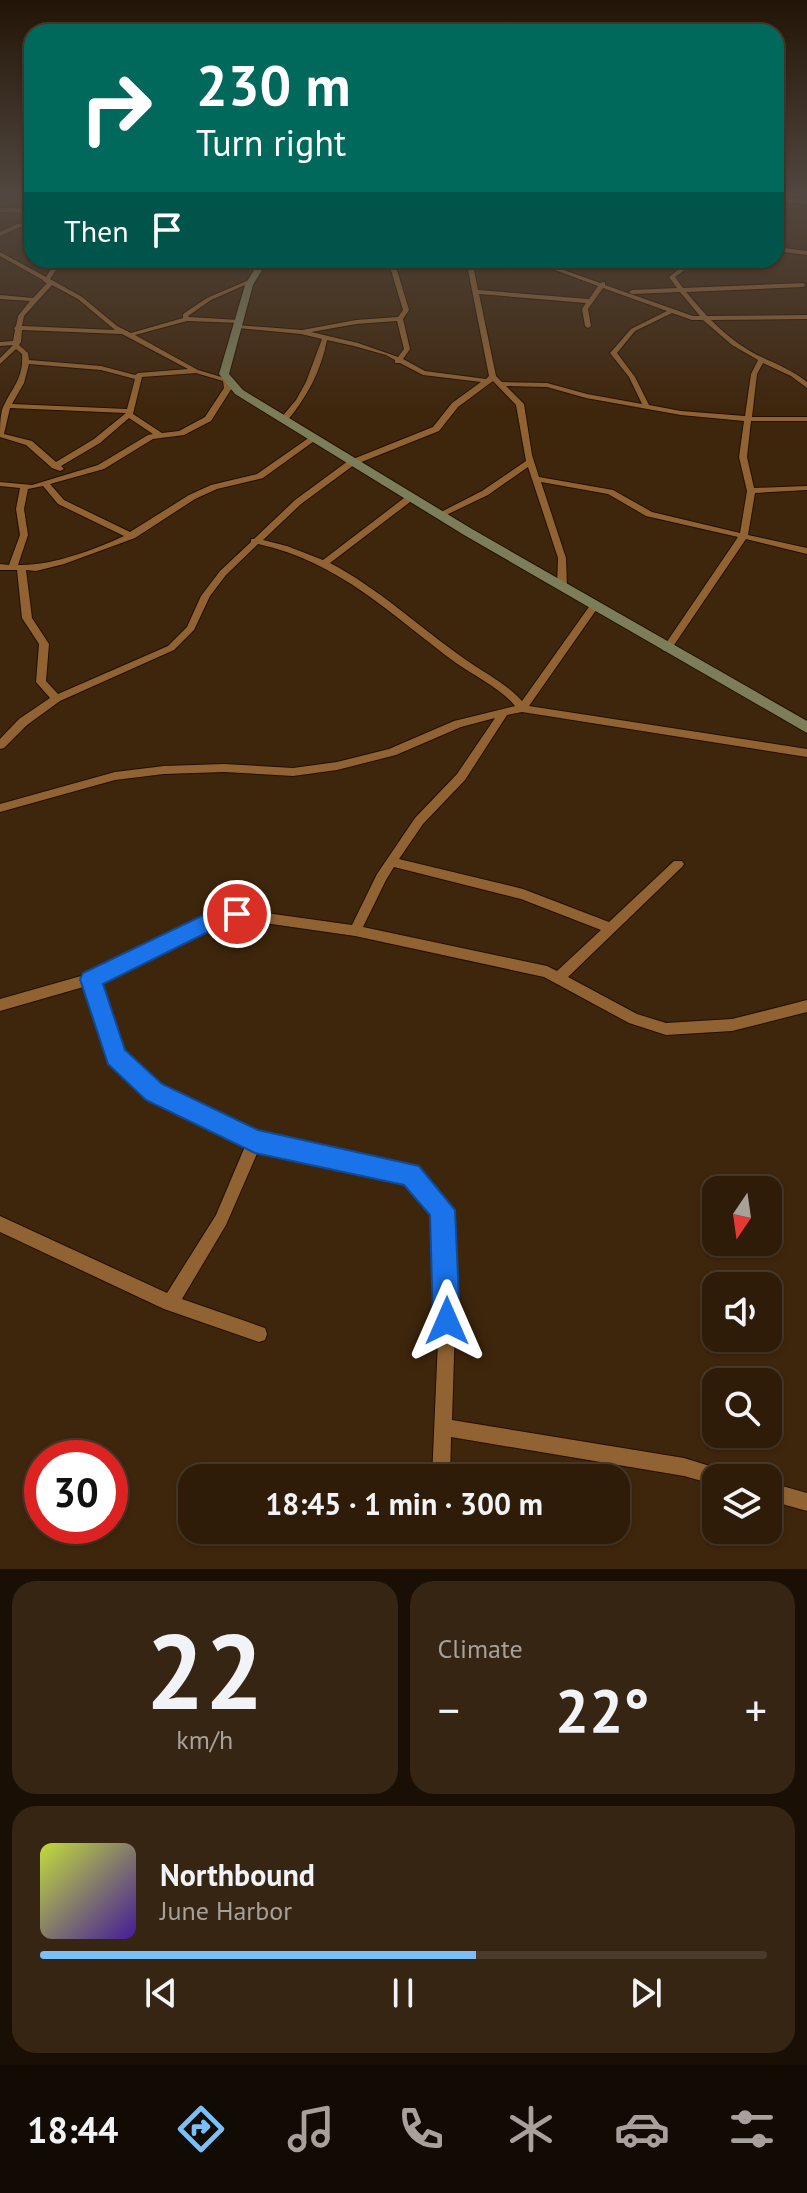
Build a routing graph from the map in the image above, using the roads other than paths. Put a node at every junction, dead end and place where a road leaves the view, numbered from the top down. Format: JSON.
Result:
{"nodes":[{"id":1,"x":24,"y":268,"type":"edge"},
{"id":2,"x":56,"y":268,"type":"edge"},
{"id":3,"x":259,"y":268,"type":"edge"},
{"id":4,"x":393,"y":268,"type":"edge"},
{"id":5,"x":471,"y":268,"type":"edge"},
{"id":6,"x":556,"y":268,"type":"edge"},
{"id":7,"x":684,"y":268,"type":"edge"},
{"id":8,"x":251,"y":281,"type":"junction"},
{"id":9,"x":48,"y":282,"type":"junction"},
{"id":10,"x":603,"y":283,"type":"junction"},
{"id":11,"x":803,"y":285,"type":"dead end"},
{"id":12,"x":681,"y":289,"type":"junction"},
{"id":13,"x":476,"y":292,"type":"junction"},
{"id":14,"x":627,"y":292,"type":"junction"},
{"id":15,"x":0,"y":297,"type":"edge"},
{"id":16,"x":35,"y":300,"type":"junction"},
{"id":17,"x":589,"y":301,"type":"junction"},
{"id":18,"x":670,"y":312,"type":"junction"},
{"id":19,"x":807,"y":317,"type":"edge"},
{"id":20,"x":187,"y":319,"type":"junction"},
{"id":21,"x":400,"y":319,"type":"junction"},
{"id":22,"x":703,"y":321,"type":"junction"},
{"id":23,"x":239,"y":324,"type":"junction"},
{"id":24,"x":588,"y":326,"type":"dead end"},
{"id":25,"x":17,"y":328,"type":"junction"},
{"id":26,"x":301,"y":332,"type":"junction"},
{"id":27,"x":129,"y":333,"type":"junction"},
{"id":28,"x":324,"y":340,"type":"junction"},
{"id":29,"x":0,"y":344,"type":"edge"},
{"id":30,"x":17,"y":344,"type":"junction"},
{"id":31,"x":762,"y":359,"type":"junction"},
{"id":32,"x":0,"y":362,"type":"edge"},
{"id":33,"x":26,"y":362,"type":"junction"},
{"id":34,"x":397,"y":362,"type":"junction"},
{"id":35,"x":196,"y":371,"type":"junction"},
{"id":36,"x":138,"y":375,"type":"junction"},
{"id":37,"x":491,"y":379,"type":"junction"},
{"id":38,"x":226,"y":380,"type":"junction"},
{"id":39,"x":501,"y":384,"type":"junction"},
{"id":40,"x":807,"y":386,"type":"edge"},
{"id":41,"x":646,"y":405,"type":"junction"},
{"id":42,"x":4,"y":411,"type":"edge"},
{"id":43,"x":129,"y":413,"type":"junction"},
{"id":44,"x":284,"y":419,"type":"junction"},
{"id":45,"x":748,"y":419,"type":"junction"},
{"id":46,"x":807,"y":419,"type":"edge"},
{"id":47,"x":0,"y":435,"type":"edge"},
{"id":48,"x":159,"y":435,"type":"junction"},
{"id":49,"x":313,"y":439,"type":"junction"},
{"id":50,"x":530,"y":462,"type":"junction"},
{"id":51,"x":351,"y":463,"type":"junction"},
{"id":52,"x":55,"y":466,"type":"junction"},
{"id":53,"x":70,"y":476,"type":"junction"},
{"id":54,"x":538,"y":479,"type":"junction"},
{"id":55,"x":0,"y":484,"type":"edge"},
{"id":56,"x":45,"y":484,"type":"junction"},
{"id":57,"x":24,"y":487,"type":"junction"},
{"id":58,"x":807,"y":488,"type":"edge"},
{"id":59,"x":751,"y":491,"type":"junction"},
{"id":60,"x":411,"y":497,"type":"junction"},
{"id":61,"x":439,"y":515,"type":"junction"},
{"id":62,"x":132,"y":536,"type":"junction"},
{"id":63,"x":743,"y":537,"type":"junction"},
{"id":64,"x":254,"y":541,"type":"junction"},
{"id":65,"x":807,"y":551,"type":"edge"},
{"id":66,"x":326,"y":562,"type":"junction"},
{"id":67,"x":0,"y":567,"type":"edge"},
{"id":68,"x":16,"y":568,"type":"junction"},
{"id":69,"x":562,"y":588,"type":"junction"},
{"id":70,"x":594,"y":606,"type":"junction"},
{"id":71,"x":667,"y":649,"type":"junction"},
{"id":72,"x":56,"y":699,"type":"junction"},
{"id":73,"x":522,"y":708,"type":"junction"},
{"id":74,"x":503,"y":714,"type":"junction"},
{"id":75,"x":807,"y":728,"type":"edge"},
{"id":76,"x":0,"y":745,"type":"edge"},
{"id":77,"x":807,"y":753,"type":"edge"},
{"id":78,"x":0,"y":808,"type":"edge"},
{"id":79,"x":391,"y":862,"type":"junction"},
{"id":80,"x":678,"y":864,"type":"dead end"},
{"id":81,"x":608,"y":927,"type":"junction"},
{"id":82,"x":355,"y":931,"type":"junction"},
{"id":83,"x":559,"y":977,"type":"junction"},
{"id":84,"x":91,"y":979,"type":"junction"},
{"id":85,"x":0,"y":1005,"type":"edge"},
{"id":86,"x":807,"y":1006,"type":"edge"},
{"id":87,"x":255,"y":1141,"type":"junction"},
{"id":88,"x":0,"y":1224,"type":"edge"},
{"id":89,"x":170,"y":1303,"type":"junction"},
{"id":90,"x":259,"y":1334,"type":"dead end"},
{"id":91,"x":443,"y":1427,"type":"junction"},
{"id":92,"x":442,"y":1464,"type":"edge"},
{"id":93,"x":702,"y":1472,"type":"edge"},
{"id":94,"x":782,"y":1495,"type":"edge"},
{"id":95,"x":807,"y":1502,"type":"edge"}],
"edges":[{"from":1,"to":9,"type":"street"},
{"from":2,"to":9,"type":"street"},
{"from":3,"to":8,"type":"street"},
{"from":4,"to":21,"type":"street"},
{"from":5,"to":13,"type":"street"},
{"from":6,"to":10,"type":"street"},
{"from":7,"to":12,"type":"street"},
{"from":8,"to":20,"type":"street"},
{"from":8,"to":23,"type":"street"},
{"from":9,"to":16,"type":"street"},
{"from":9,"to":27,"type":"street"},
{"from":10,"to":14,"type":"street"},
{"from":10,"to":17,"type":"street"},
{"from":11,"to":12,"type":"street"},
{"from":12,"to":14,"type":"street"},
{"from":12,"to":22,"type":"street"},
{"from":13,"to":17,"type":"street"},
{"from":13,"to":37,"type":"street"},
{"from":14,"to":18,"type":"street"},
{"from":15,"to":16,"type":"street"},
{"from":16,"to":25,"type":"street"},
{"from":17,"to":24,"type":"street"},
{"from":18,"to":22,"type":"street"},
{"from":18,"to":41,"type":"street"},
{"from":19,"to":22,"type":"street"},
{"from":20,"to":23,"type":"street"},
{"from":20,"to":27,"type":"street"},
{"from":21,"to":26,"type":"street"},
{"from":21,"to":34,"type":"street"},
{"from":22,"to":31,"type":"street"},
{"from":23,"to":26,"type":"street"},
{"from":23,"to":38,"type":"street"},
{"from":25,"to":27,"type":"street"},
{"from":25,"to":30,"type":"street"},
{"from":26,"to":28,"type":"street"},
{"from":27,"to":35,"type":"street"},
{"from":28,"to":34,"type":"street"},
{"from":28,"to":44,"type":"street"},
{"from":29,"to":30,"type":"street"},
{"from":30,"to":32,"type":"street"},
{"from":30,"to":33,"type":"street"},
{"from":31,"to":40,"type":"street"},
{"from":31,"to":45,"type":"street"},
{"from":33,"to":36,"type":"street"},
{"from":33,"to":42,"type":"street"},
{"from":34,"to":37,"type":"street"},
{"from":35,"to":36,"type":"street"},
{"from":35,"to":38,"type":"street"},
{"from":36,"to":43,"type":"street"},
{"from":37,"to":39,"type":"street"},
{"from":37,"to":51,"type":"street"},
{"from":38,"to":44,"type":"street"},
{"from":38,"to":48,"type":"street"},
{"from":39,"to":41,"type":"street"},
{"from":39,"to":50,"type":"street"},
{"from":41,"to":45,"type":"street"},
{"from":42,"to":43,"type":"street"},
{"from":42,"to":47,"type":"street"},
{"from":43,"to":48,"type":"street"},
{"from":43,"to":52,"type":"street"},
{"from":44,"to":49,"type":"street"},
{"from":45,"to":46,"type":"street"},
{"from":45,"to":59,"type":"street"},
{"from":47,"to":52,"type":"street"},
{"from":48,"to":53,"type":"street"},
{"from":49,"to":51,"type":"street"},
{"from":49,"to":62,"type":"street"},
{"from":50,"to":54,"type":"street"},
{"from":50,"to":61,"type":"street"},
{"from":51,"to":60,"type":"street"},
{"from":51,"to":64,"type":"street"},
{"from":52,"to":53,"type":"street"},
{"from":53,"to":56,"type":"street"},
{"from":54,"to":63,"type":"street"},
{"from":54,"to":69,"type":"street"},
{"from":55,"to":57,"type":"street"},
{"from":56,"to":57,"type":"street"},
{"from":56,"to":62,"type":"street"},
{"from":57,"to":68,"type":"street"},
{"from":58,"to":59,"type":"street"},
{"from":59,"to":63,"type":"street"},
{"from":60,"to":61,"type":"street"},
{"from":60,"to":66,"type":"street"},
{"from":61,"to":69,"type":"street"},
{"from":62,"to":68,"type":"street"},
{"from":63,"to":65,"type":"street"},
{"from":63,"to":71,"type":"street"},
{"from":64,"to":66,"type":"street"},
{"from":64,"to":72,"type":"street"},
{"from":66,"to":73,"type":"street"},
{"from":67,"to":68,"type":"street"},
{"from":68,"to":72,"type":"street"},
{"from":69,"to":70,"type":"street"},
{"from":70,"to":71,"type":"street"},
{"from":70,"to":73,"type":"street"},
{"from":71,"to":75,"type":"street"},
{"from":72,"to":76,"type":"street"},
{"from":73,"to":74,"type":"street"},
{"from":73,"to":77,"type":"street"},
{"from":74,"to":78,"type":"street"},
{"from":74,"to":79,"type":"street"},
{"from":79,"to":81,"type":"street"},
{"from":79,"to":82,"type":"street"},
{"from":80,"to":81,"type":"street"},
{"from":81,"to":83,"type":"street"},
{"from":82,"to":83,"type":"street"},
{"from":82,"to":84,"type":"street"},
{"from":83,"to":86,"type":"street"},
{"from":84,"to":85,"type":"street"},
{"from":84,"to":87,"type":"street"},
{"from":87,"to":89,"type":"street"},
{"from":87,"to":91,"type":"street"},
{"from":88,"to":89,"type":"street"},
{"from":89,"to":90,"type":"street"},
{"from":91,"to":92,"type":"street"},
{"from":91,"to":93,"type":"street"},
{"from":94,"to":95,"type":"street"}]}
